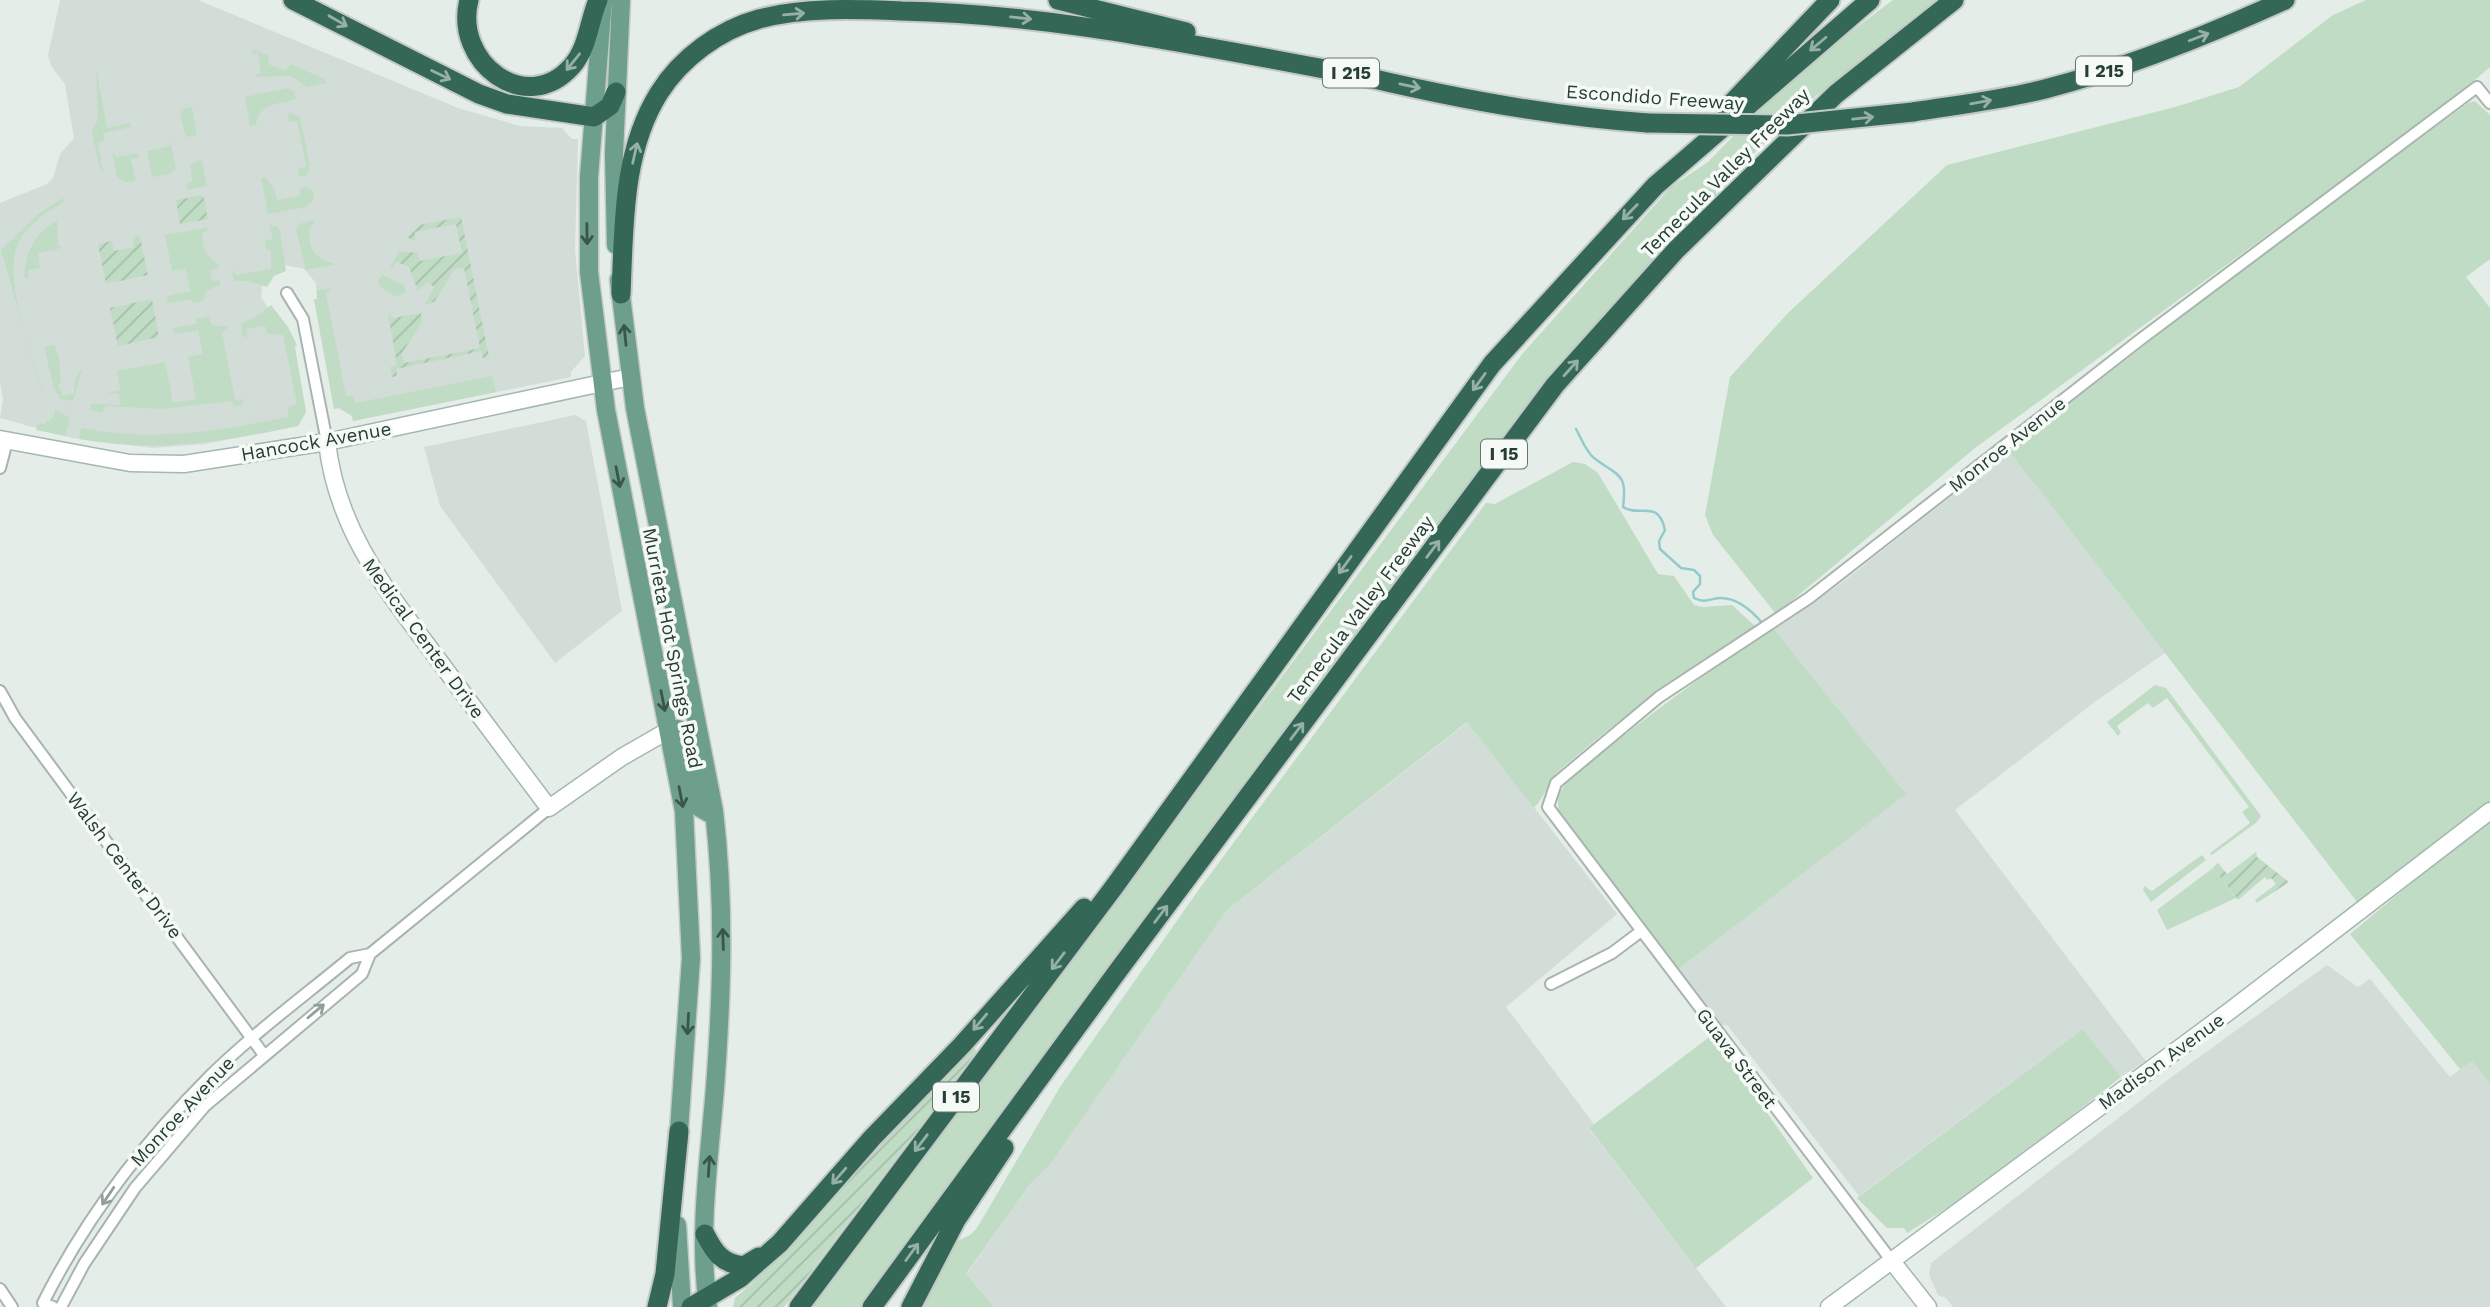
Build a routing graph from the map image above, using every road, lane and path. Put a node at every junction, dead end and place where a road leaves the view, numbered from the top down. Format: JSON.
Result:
{"nodes":[{"id":1,"x":293,"y":0,"type":"edge"},
{"id":2,"x":469,"y":0,"type":"edge"},
{"id":3,"x":600,"y":0,"type":"edge"},
{"id":4,"x":621,"y":0,"type":"edge"},
{"id":5,"x":1058,"y":0,"type":"edge"},
{"id":6,"x":1830,"y":0,"type":"edge"},
{"id":7,"x":1870,"y":0,"type":"edge"},
{"id":8,"x":1954,"y":0,"type":"edge"},
{"id":9,"x":2285,"y":0,"type":"edge"},
{"id":10,"x":1352,"y":74,"type":"junction"},
{"id":11,"x":616,"y":92,"type":"junction"},
{"id":12,"x":2490,"y":103,"type":"edge"},
{"id":13,"x":594,"y":117,"type":"junction"},
{"id":14,"x":1655,"y":186,"type":"junction"},
{"id":15,"x":287,"y":293,"type":"dead end"},
{"id":16,"x":621,"y":294,"type":"junction"},
{"id":17,"x":630,"y":377,"type":"junction"},
{"id":18,"x":601,"y":383,"type":"junction"},
{"id":19,"x":4,"y":440,"type":"edge"},
{"id":20,"x":327,"y":442,"type":"junction"},
{"id":21,"x":0,"y":468,"type":"edge"},
{"id":22,"x":0,"y":691,"type":"edge"},
{"id":23,"x":669,"y":730,"type":"junction"},
{"id":24,"x":1548,"y":807,"type":"joint"},
{"id":25,"x":549,"y":808,"type":"junction"},
{"id":26,"x":2490,"y":811,"type":"edge"},
{"id":27,"x":714,"y":816,"type":"junction"},
{"id":28,"x":1114,"y":887,"type":"junction"},
{"id":29,"x":1640,"y":932,"type":"junction"},
{"id":30,"x":370,"y":954,"type":"junction"},
{"id":31,"x":1120,"y":968,"type":"junction"},
{"id":32,"x":1551,"y":984,"type":"dead end"},
{"id":33,"x":253,"y":1038,"type":"junction"},
{"id":34,"x":264,"y":1055,"type":"junction"},
{"id":35,"x":679,"y":1131,"type":"junction"},
{"id":36,"x":705,"y":1234,"type":"junction"},
{"id":37,"x":780,"y":1242,"type":"junction"},
{"id":38,"x":1891,"y":1259,"type":"junction"},
{"id":39,"x":0,"y":1289,"type":"edge"},
{"id":40,"x":702,"y":1304,"type":"edge"},
{"id":41,"x":12,"y":1307,"type":"edge"},
{"id":42,"x":53,"y":1307,"type":"edge"},
{"id":43,"x":61,"y":1307,"type":"edge"},
{"id":44,"x":657,"y":1307,"type":"edge"},
{"id":45,"x":682,"y":1307,"type":"edge"},
{"id":46,"x":799,"y":1307,"type":"edge"},
{"id":47,"x":872,"y":1307,"type":"edge"},
{"id":48,"x":911,"y":1307,"type":"edge"},
{"id":49,"x":1829,"y":1307,"type":"edge"},
{"id":50,"x":1928,"y":1307,"type":"edge"}],
"edges":[{"from":1,"to":13,"type":"highway","one_way":true},
{"from":3,"to":2,"type":"highway","one_way":true},
{"from":3,"to":13,"type":"main road","name":"Murrieta Hot Springs Road"},
{"from":4,"to":11,"type":"main road","name":"Murrieta Hot Springs Road"},
{"from":5,"to":10,"type":"highway","name":"Escondido Freeway","number":"I 215"},
{"from":6,"to":14,"type":"highway"},
{"from":7,"to":14,"type":"highway","name":"Temecula Valley Freeway","number":"I 15","one_way":true},
{"from":31,"to":8,"type":"highway","name":"Temecula Valley Freeway","number":"I 15","one_way":true},
{"from":10,"to":9,"type":"highway","name":"Escondido Freeway","number":"I 215","one_way":true,"bridge":true},
{"from":16,"to":10,"type":"highway","one_way":true},
{"from":11,"to":13,"type":"highway"},
{"from":11,"to":16,"type":"main road","name":"Murrieta Hot Springs Road"},
{"from":12,"to":24,"type":"street","name":"Monroe Avenue"},
{"from":13,"to":18,"type":"main road","name":"Murrieta Hot Springs Road","one_way":true},
{"from":14,"to":28,"type":"highway","name":"Temecula Valley Freeway","number":"I 15","one_way":true},
{"from":15,"to":20,"type":"street","name":"Medical Center Drive"},
{"from":17,"to":16,"type":"main road","name":"Murrieta Hot Springs Road","one_way":true},
{"from":17,"to":18,"type":"street","name":"Hancock Avenue"},
{"from":17,"to":27,"type":"main road","name":"Murrieta Hot Springs Road"},
{"from":18,"to":20,"type":"street","name":"Hancock Avenue"},
{"from":18,"to":23,"type":"main road","name":"Murrieta Hot Springs Road","one_way":true},
{"from":19,"to":20,"type":"street","name":"Hancock Avenue"},
{"from":19,"to":21,"type":"street"},
{"from":20,"to":25,"type":"street","name":"Medical Center Drive"},
{"from":22,"to":33,"type":"street","name":"Walsh Center Drive"},
{"from":23,"to":25,"type":"street","name":"Monroe Avenue"},
{"from":23,"to":27,"type":"main road"},
{"from":23,"to":35,"type":"main road","name":"Murrieta Hot Springs Road","one_way":true},
{"from":24,"to":29,"type":"street","name":"Guava Street"},
{"from":25,"to":30,"type":"street","name":"Monroe Avenue"},
{"from":26,"to":38,"type":"street","name":"Madison Avenue"},
{"from":36,"to":27,"type":"main road","name":"Murrieta Hot Springs Road","one_way":true},
{"from":28,"to":37,"type":"highway","one_way":true},
{"from":28,"to":46,"type":"highway","name":"Temecula Valley Freeway","number":"I 15","one_way":true},
{"from":29,"to":32,"type":"street"},
{"from":29,"to":38,"type":"street","name":"Guava Street"},
{"from":30,"to":33,"type":"street","name":"Monroe Avenue"},
{"from":34,"to":30,"type":"street","name":"Monroe Avenue","one_way":true},
{"from":47,"to":31,"type":"highway","name":"Temecula Valley Freeway","number":"I 15","one_way":true},
{"from":31,"to":48,"type":"highway"},
{"from":33,"to":34,"type":"street","name":"Walsh Center Drive"},
{"from":33,"to":42,"type":"street","name":"Monroe Avenue","one_way":true},
{"from":34,"to":43,"type":"street","name":"Monroe Avenue"},
{"from":35,"to":44,"type":"highway"},
{"from":35,"to":45,"type":"main road","name":"Murrieta Hot Springs Road"},
{"from":36,"to":37,"type":"highway"},
{"from":36,"to":40,"type":"main road","name":"Murrieta Hot Springs Road"},
{"from":37,"to":40,"type":"highway"},
{"from":38,"to":49,"type":"street","name":"Madison Avenue"},
{"from":38,"to":50,"type":"street","name":"Guava Street"},
{"from":39,"to":41,"type":"street"}]}
